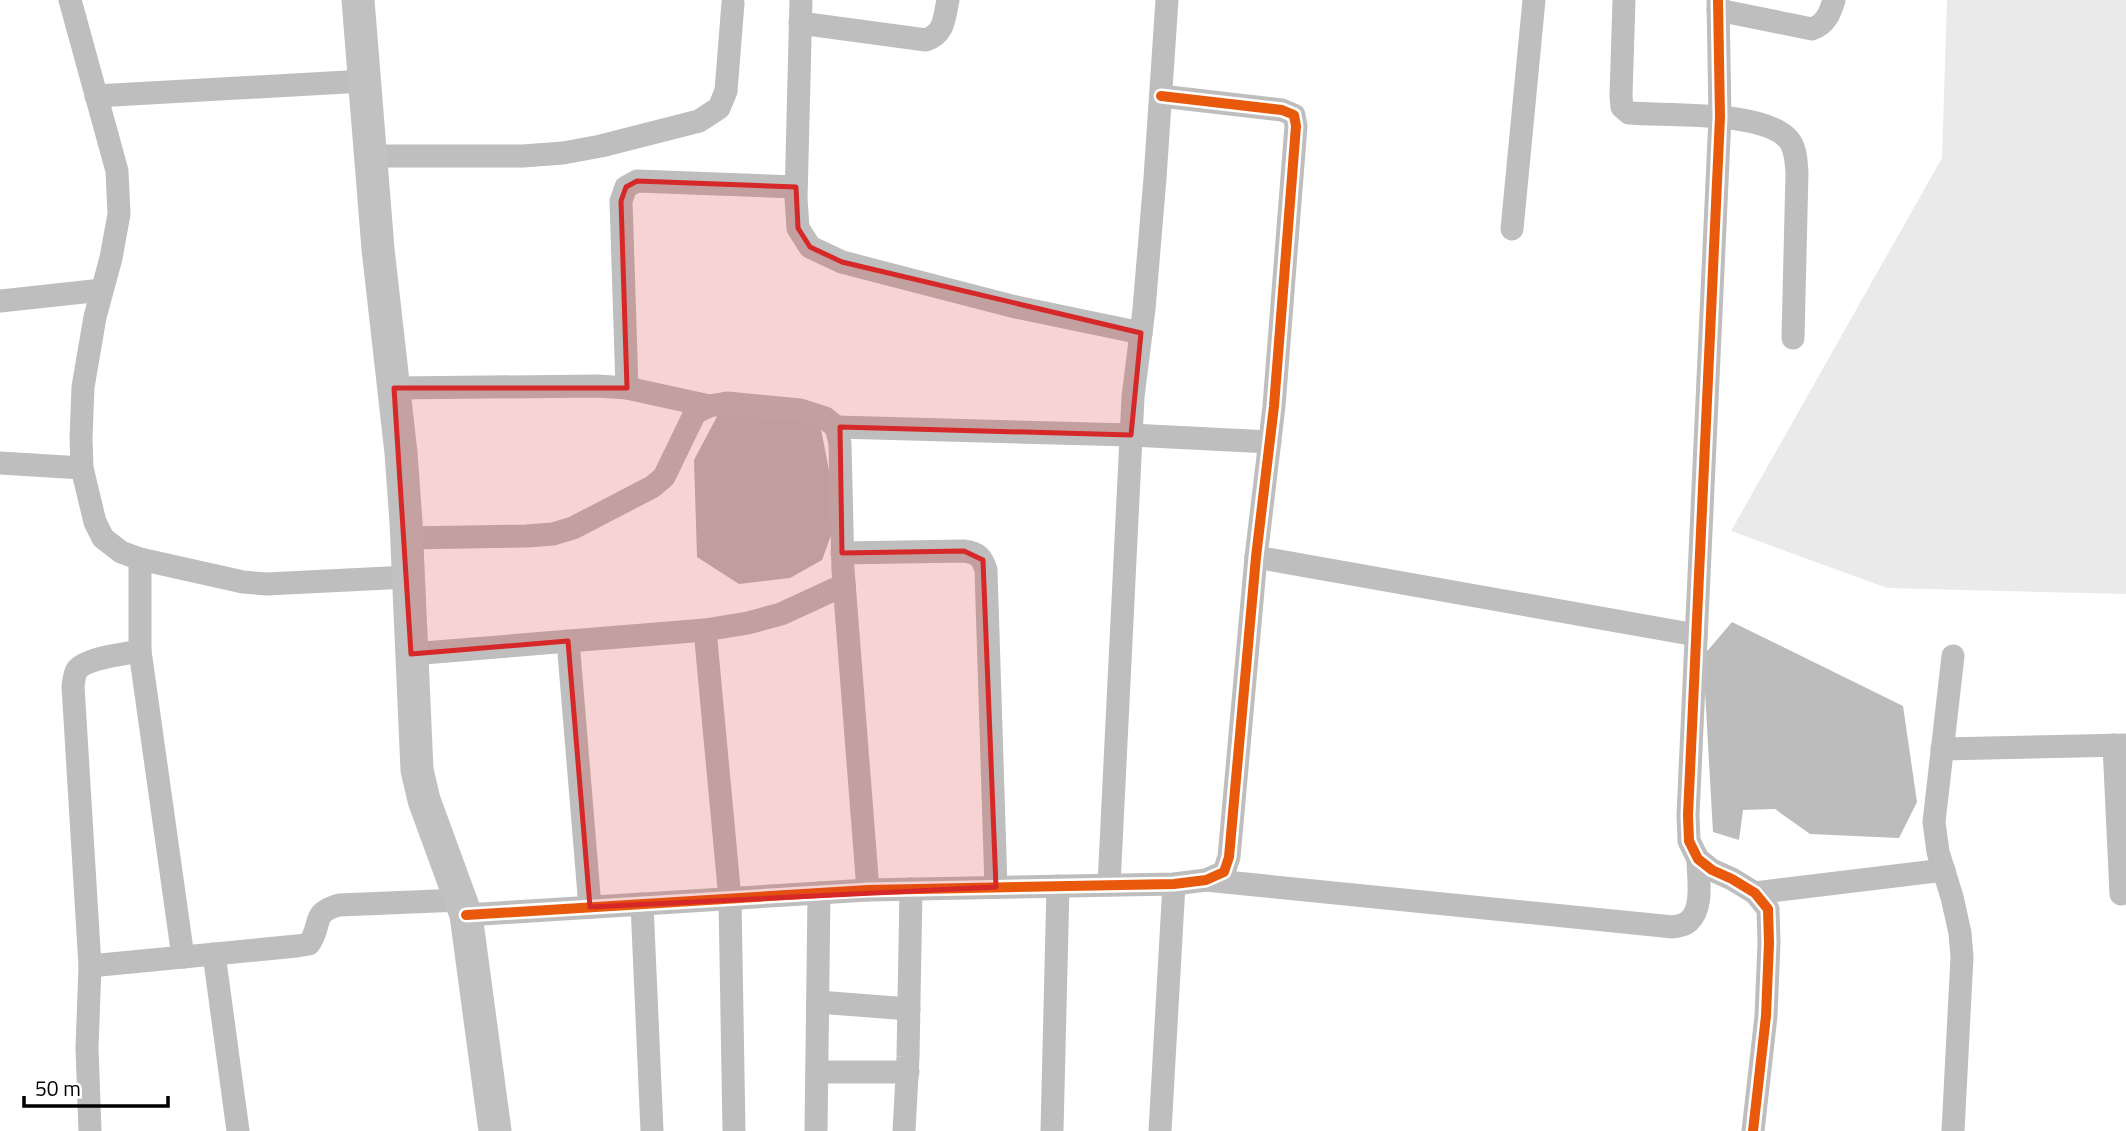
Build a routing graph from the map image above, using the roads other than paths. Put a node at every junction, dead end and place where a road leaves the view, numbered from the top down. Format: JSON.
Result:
{"nodes":[{"id":1,"x":70,"y":0,"type":"edge"},
{"id":2,"x":358,"y":0,"type":"edge"},
{"id":3,"x":801,"y":0,"type":"edge"},
{"id":4,"x":947,"y":0,"type":"edge"},
{"id":5,"x":1167,"y":0,"type":"edge"},
{"id":6,"x":1534,"y":0,"type":"edge"},
{"id":7,"x":1624,"y":0,"type":"edge"},
{"id":8,"x":1834,"y":0,"type":"edge"},
{"id":9,"x":733,"y":3,"type":"dead end"},
{"id":10,"x":1718,"y":5,"type":"edge"},
{"id":11,"x":800,"y":23,"type":"junction"},
{"id":12,"x":364,"y":81,"type":"junction"},
{"id":13,"x":96,"y":96,"type":"junction"},
{"id":14,"x":1160,"y":96,"type":"junction"},
{"id":15,"x":1720,"y":117,"type":"junction"},
{"id":16,"x":370,"y":156,"type":"junction"},
{"id":17,"x":796,"y":187,"type":"junction"},
{"id":18,"x":1512,"y":229,"type":"dead end"},
{"id":19,"x":102,"y":290,"type":"junction"},
{"id":20,"x":0,"y":301,"type":"edge"},
{"id":21,"x":1141,"y":332,"type":"junction"},
{"id":22,"x":1793,"y":338,"type":"dead end"},
{"id":23,"x":394,"y":388,"type":"junction"},
{"id":24,"x":627,"y":388,"type":"junction"},
{"id":25,"x":709,"y":406,"type":"junction"},
{"id":26,"x":836,"y":427,"type":"junction"},
{"id":27,"x":1131,"y":435,"type":"junction"},
{"id":28,"x":1270,"y":442,"type":"junction"},
{"id":29,"x":0,"y":463,"type":"edge"},
{"id":30,"x":82,"y":468,"type":"junction"},
{"id":31,"x":407,"y":538,"type":"junction"},
{"id":32,"x":842,"y":553,"type":"junction"},
{"id":33,"x":1256,"y":557,"type":"junction"},
{"id":34,"x":140,"y":559,"type":"junction"},
{"id":35,"x":408,"y":577,"type":"junction"},
{"id":36,"x":844,"y":585,"type":"junction"},
{"id":37,"x":705,"y":631,"type":"junction"},
{"id":38,"x":1696,"y":635,"type":"junction"},
{"id":39,"x":568,"y":641,"type":"junction"},
{"id":40,"x":140,"y":651,"type":"junction"},
{"id":41,"x":411,"y":654,"type":"junction"},
{"id":42,"x":1953,"y":656,"type":"dead end"},
{"id":43,"x":2120,"y":745,"type":"edge"},
{"id":44,"x":1942,"y":749,"type":"junction"},
{"id":45,"x":1698,"y":859,"type":"junction"},
{"id":46,"x":1944,"y":870,"type":"junction"},
{"id":47,"x":1206,"y":880,"type":"junction"},
{"id":48,"x":1174,"y":884,"type":"junction"},
{"id":49,"x":1109,"y":885,"type":"junction"},
{"id":50,"x":1058,"y":886,"type":"junction"},
{"id":51,"x":996,"y":887,"type":"junction"},
{"id":52,"x":911,"y":889,"type":"junction"},
{"id":53,"x":868,"y":890,"type":"junction"},
{"id":54,"x":819,"y":893,"type":"junction"},
{"id":55,"x":1755,"y":893,"type":"junction"},
{"id":56,"x":2121,"y":894,"type":"dead end"},
{"id":57,"x":730,"y":899,"type":"junction"},
{"id":58,"x":642,"y":904,"type":"junction"},
{"id":59,"x":463,"y":908,"type":"junction"},
{"id":60,"x":590,"y":908,"type":"junction"},
{"id":61,"x":214,"y":954,"type":"junction"},
{"id":62,"x":183,"y":957,"type":"junction"},
{"id":63,"x":90,"y":966,"type":"junction"},
{"id":64,"x":818,"y":1002,"type":"junction"},
{"id":65,"x":909,"y":1009,"type":"junction"},
{"id":66,"x":817,"y":1072,"type":"junction"},
{"id":67,"x":908,"y":1072,"type":"junction"},
{"id":68,"x":90,"y":1131,"type":"edge"},
{"id":69,"x":237,"y":1131,"type":"edge"},
{"id":70,"x":495,"y":1131,"type":"edge"},
{"id":71,"x":652,"y":1131,"type":"edge"},
{"id":72,"x":734,"y":1131,"type":"edge"},
{"id":73,"x":816,"y":1131,"type":"edge"},
{"id":74,"x":904,"y":1131,"type":"edge"},
{"id":75,"x":1052,"y":1131,"type":"edge"},
{"id":76,"x":1160,"y":1131,"type":"edge"},
{"id":77,"x":1753,"y":1131,"type":"edge"},
{"id":78,"x":1953,"y":1131,"type":"edge"}],
"edges":[{"from":1,"to":13,"type":"street"},
{"from":2,"to":12,"type":"street"},
{"from":3,"to":11,"type":"street"},
{"from":4,"to":11,"type":"street"},
{"from":5,"to":14,"type":"street"},
{"from":6,"to":18,"type":"street"},
{"from":7,"to":15,"type":"street"},
{"from":8,"to":10,"type":"street"},
{"from":9,"to":16,"type":"street"},
{"from":10,"to":15,"type":"street"},
{"from":11,"to":17,"type":"street"},
{"from":12,"to":13,"type":"street"},
{"from":12,"to":16,"type":"street"},
{"from":13,"to":19,"type":"street"},
{"from":14,"to":21,"type":"street"},
{"from":14,"to":28,"type":"street"},
{"from":15,"to":22,"type":"street"},
{"from":15,"to":38,"type":"street"},
{"from":16,"to":23,"type":"street"},
{"from":17,"to":21,"type":"street"},
{"from":17,"to":24,"type":"street"},
{"from":19,"to":20,"type":"street"},
{"from":19,"to":30,"type":"street"},
{"from":21,"to":27,"type":"street"},
{"from":23,"to":24,"type":"street"},
{"from":23,"to":31,"type":"street"},
{"from":24,"to":25,"type":"street"},
{"from":25,"to":26,"type":"street"},
{"from":25,"to":31,"type":"street"},
{"from":26,"to":27,"type":"street"},
{"from":26,"to":32,"type":"street"},
{"from":27,"to":28,"type":"street"},
{"from":27,"to":49,"type":"street"},
{"from":28,"to":33,"type":"street"},
{"from":29,"to":30,"type":"street"},
{"from":30,"to":34,"type":"street"},
{"from":31,"to":35,"type":"street"},
{"from":32,"to":36,"type":"street"},
{"from":32,"to":51,"type":"street"},
{"from":33,"to":38,"type":"street"},
{"from":33,"to":47,"type":"street"},
{"from":34,"to":35,"type":"street"},
{"from":34,"to":40,"type":"street"},
{"from":35,"to":41,"type":"street"},
{"from":36,"to":37,"type":"street"},
{"from":36,"to":53,"type":"street"},
{"from":37,"to":39,"type":"street"},
{"from":37,"to":57,"type":"street"},
{"from":38,"to":45,"type":"street"},
{"from":39,"to":41,"type":"street"},
{"from":39,"to":60,"type":"street"},
{"from":40,"to":62,"type":"street"},
{"from":40,"to":63,"type":"street"},
{"from":41,"to":59,"type":"street"},
{"from":42,"to":44,"type":"street"},
{"from":43,"to":44,"type":"street"},
{"from":43,"to":56,"type":"street"},
{"from":44,"to":46,"type":"street"},
{"from":45,"to":47,"type":"street"},
{"from":45,"to":55,"type":"street"},
{"from":46,"to":55,"type":"street"},
{"from":46,"to":78,"type":"street"},
{"from":47,"to":48,"type":"street"},
{"from":48,"to":49,"type":"street"},
{"from":48,"to":76,"type":"street"},
{"from":49,"to":50,"type":"street"},
{"from":50,"to":51,"type":"street"},
{"from":50,"to":75,"type":"street"},
{"from":51,"to":52,"type":"street"},
{"from":52,"to":53,"type":"street"},
{"from":52,"to":65,"type":"street"},
{"from":53,"to":54,"type":"street"},
{"from":54,"to":57,"type":"street"},
{"from":54,"to":64,"type":"street"},
{"from":55,"to":77,"type":"street"},
{"from":57,"to":58,"type":"street"},
{"from":57,"to":72,"type":"street"},
{"from":58,"to":60,"type":"street"},
{"from":58,"to":71,"type":"street"},
{"from":59,"to":60,"type":"street"},
{"from":59,"to":61,"type":"street"},
{"from":59,"to":70,"type":"street"},
{"from":61,"to":62,"type":"street"},
{"from":61,"to":69,"type":"street"},
{"from":62,"to":63,"type":"street"},
{"from":63,"to":68,"type":"street"},
{"from":64,"to":65,"type":"street"},
{"from":64,"to":66,"type":"street"},
{"from":65,"to":67,"type":"street"},
{"from":66,"to":67,"type":"street"},
{"from":66,"to":73,"type":"street"},
{"from":67,"to":74,"type":"street"}]}
